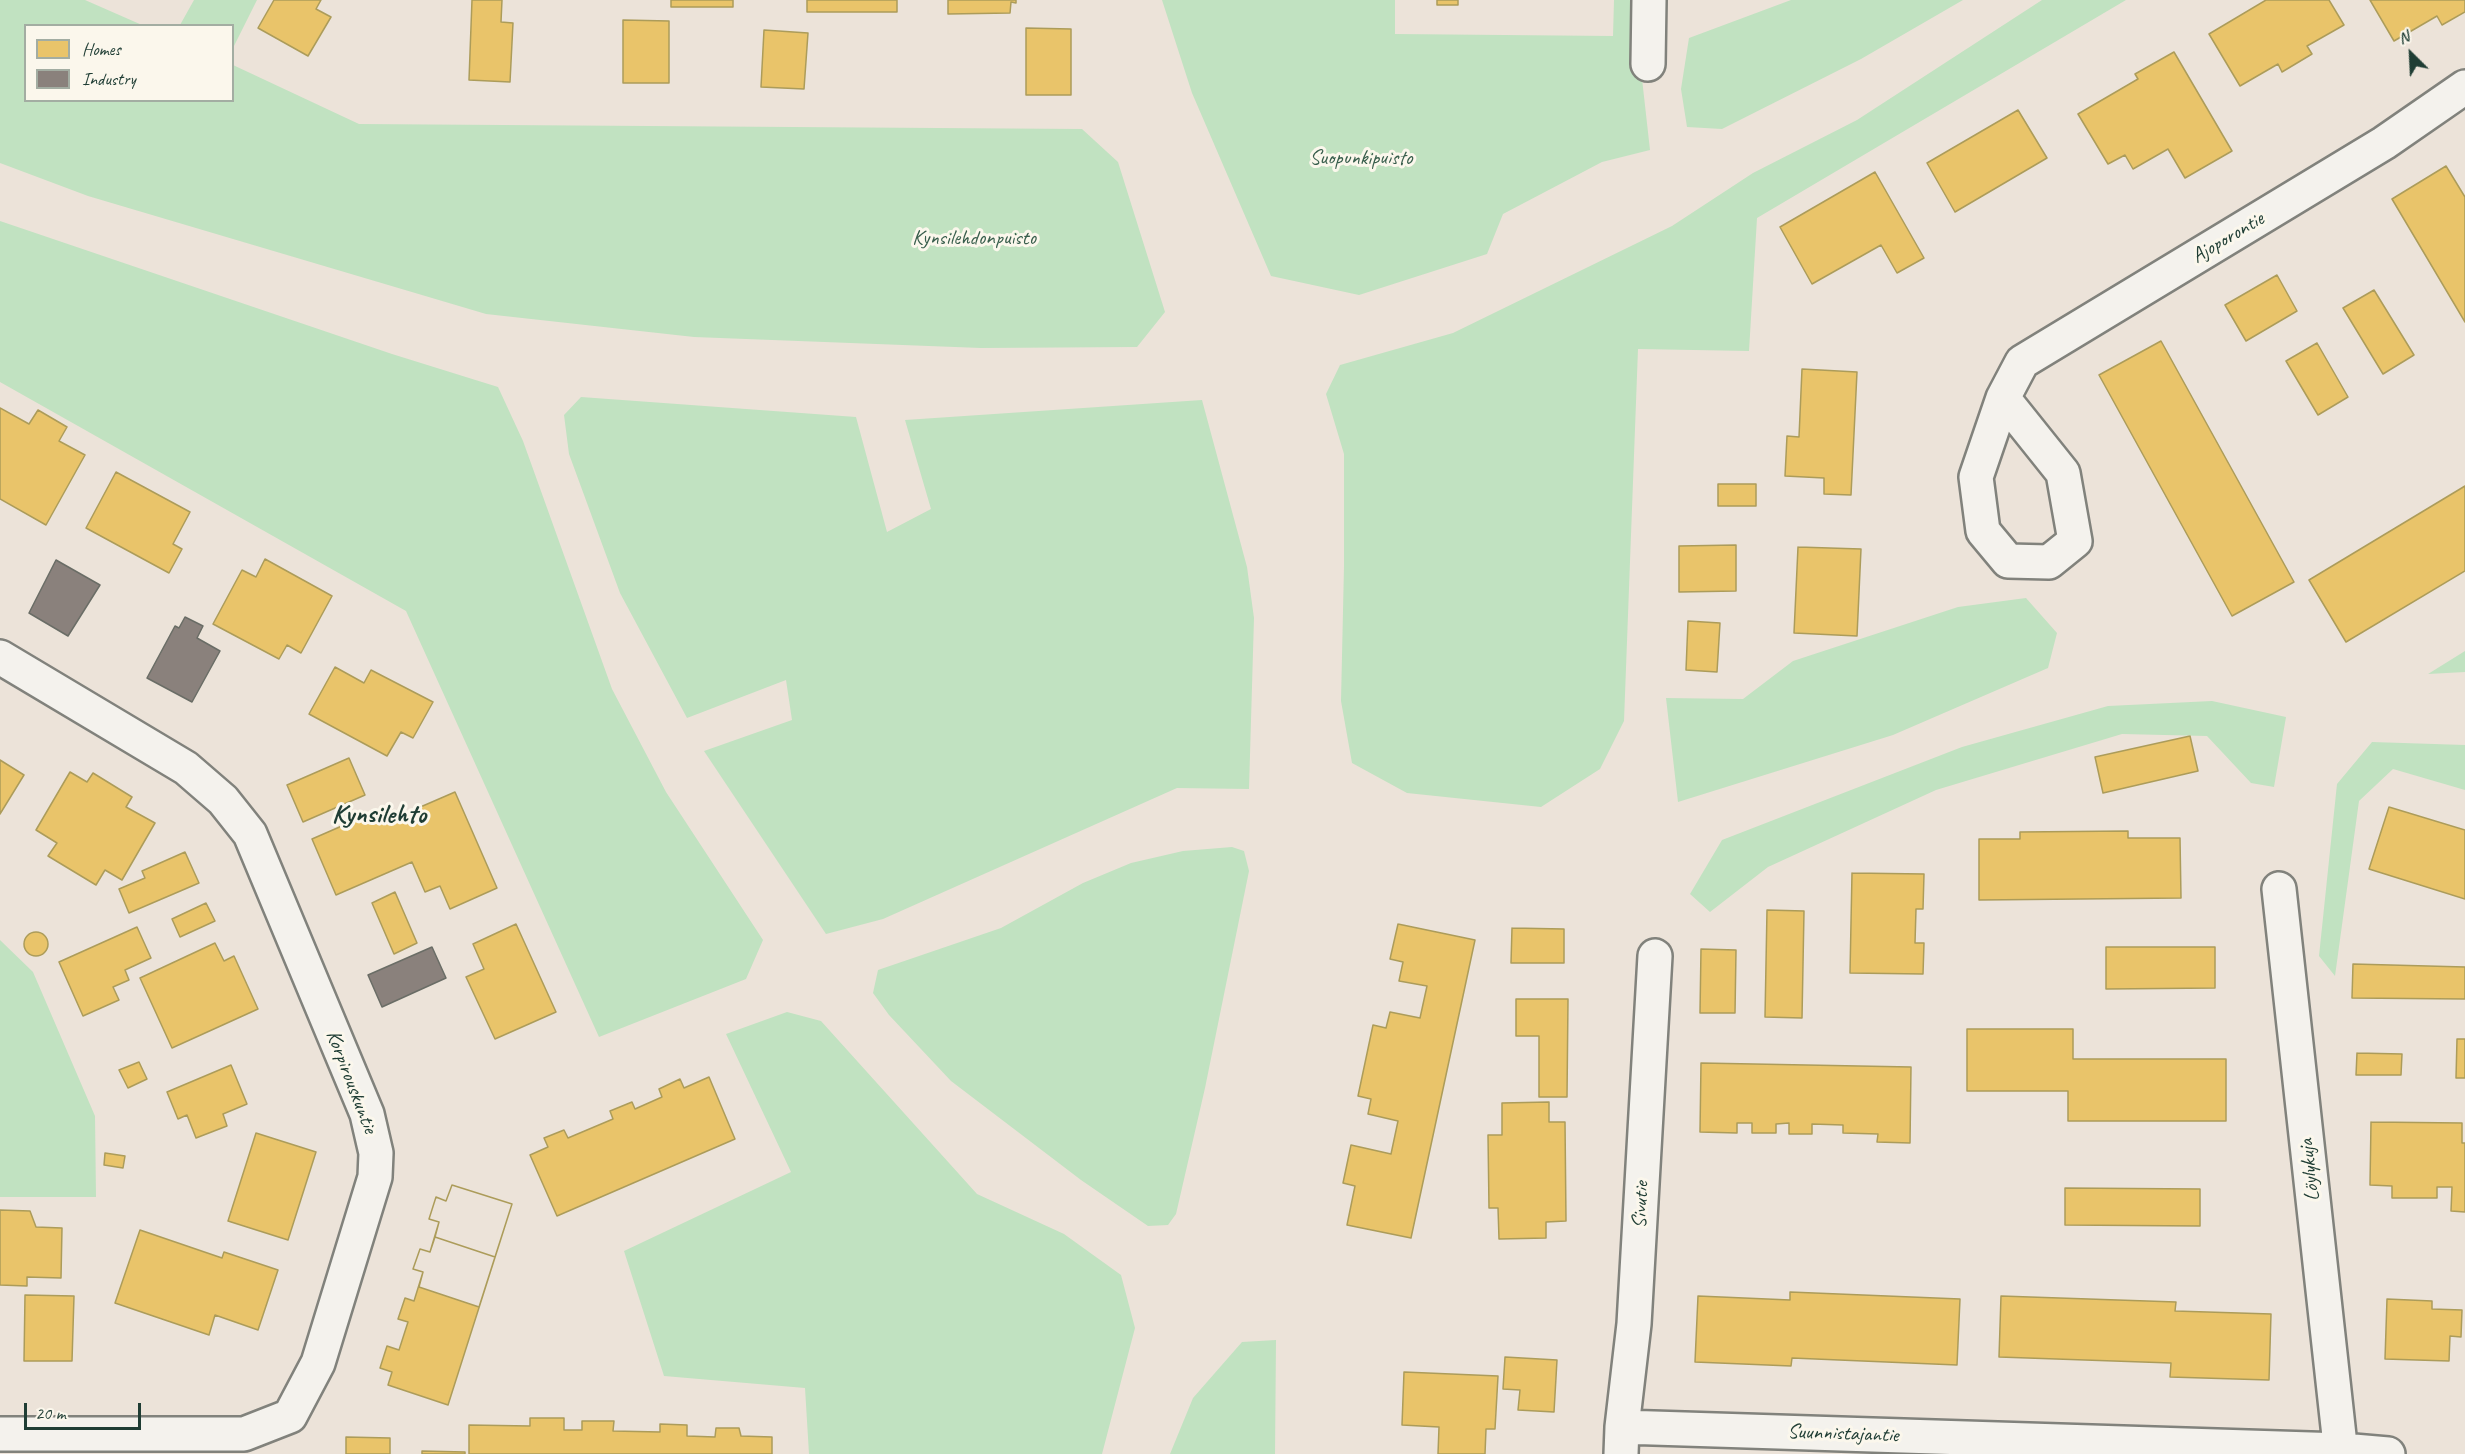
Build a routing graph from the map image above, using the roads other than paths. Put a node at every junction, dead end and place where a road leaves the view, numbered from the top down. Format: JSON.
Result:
{"nodes":[{"id":1,"x":1649,"y":0,"type":"edge"},
{"id":2,"x":1648,"y":64,"type":"dead end"},
{"id":3,"x":2465,"y":87,"type":"edge"},
{"id":4,"x":2003,"y":398,"type":"junction"},
{"id":5,"x":0,"y":657,"type":"edge"},
{"id":6,"x":2279,"y":889,"type":"dead end"},
{"id":7,"x":1654,"y":956,"type":"dead end"},
{"id":8,"x":0,"y":1434,"type":"edge"},
{"id":9,"x":1622,"y":1441,"type":"edge"},
{"id":10,"x":2341,"y":1452,"type":"edge"},
{"id":11,"x":2388,"y":1454,"type":"edge"}],
"edges":[{"from":1,"to":2,"type":"street"},
{"from":3,"to":4,"type":"street","name":"Ajoporontie"},
{"from":4,"to":4,"type":"street","name":"Ajoporontie"},
{"from":5,"to":8,"type":"street","name":"Korpirouskuntie"},
{"from":6,"to":10,"type":"street","name":"Löylykuja"},
{"from":7,"to":9,"type":"street","name":"Sivutie"},
{"from":9,"to":10,"type":"street","name":"Suunnistajantie"},
{"from":10,"to":11,"type":"street","name":"Suunnistajantie"}]}
